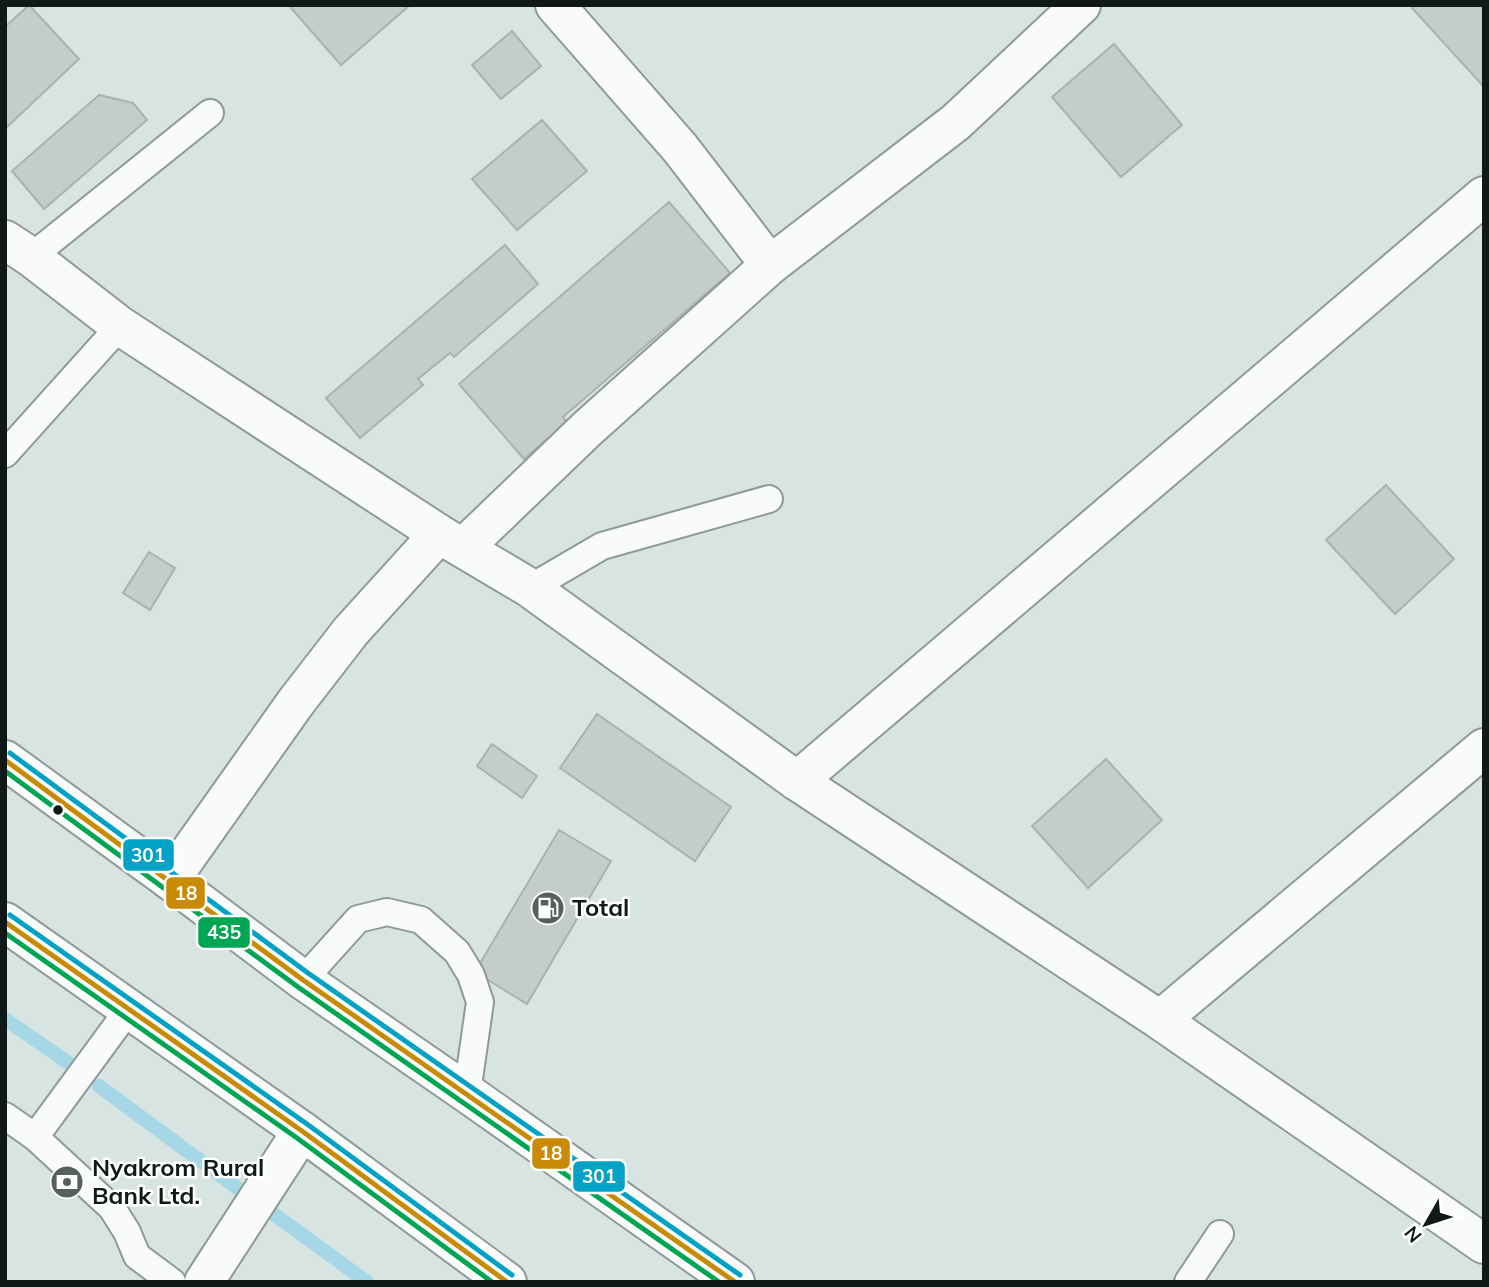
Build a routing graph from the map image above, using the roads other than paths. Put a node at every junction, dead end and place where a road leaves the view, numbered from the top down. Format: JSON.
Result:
{"nodes":[{"id":1,"x":555,"y":5,"type":"edge"},
{"id":2,"x":1077,"y":7,"type":"edge"},
{"id":3,"x":210,"y":113,"type":"dead end"},
{"id":4,"x":1484,"y":196,"type":"edge"},
{"id":5,"x":18,"y":249,"type":"edge"},
{"id":6,"x":770,"y":265,"type":"junction"},
{"id":7,"x":120,"y":326,"type":"junction"},
{"id":8,"x":5,"y":454,"type":"edge"},
{"id":9,"x":769,"y":499,"type":"dead end"},
{"id":10,"x":451,"y":541,"type":"junction"},
{"id":11,"x":530,"y":588,"type":"junction"},
{"id":12,"x":1484,"y":748,"type":"edge"},
{"id":13,"x":5,"y":760,"type":"edge"},
{"id":14,"x":797,"y":781,"type":"junction"},
{"id":15,"x":170,"y":880,"type":"junction"},
{"id":16,"x":5,"y":922,"type":"edge"},
{"id":17,"x":303,"y":980,"type":"junction"},
{"id":18,"x":130,"y":1009,"type":"junction"},
{"id":19,"x":1160,"y":1020,"type":"junction"},
{"id":20,"x":467,"y":1093,"type":"junction"},
{"id":21,"x":5,"y":1116,"type":"edge"},
{"id":22,"x":302,"y":1131,"type":"junction"},
{"id":23,"x":35,"y":1137,"type":"junction"},
{"id":24,"x":1220,"y":1234,"type":"dead end"},
{"id":25,"x":1484,"y":1244,"type":"edge"},
{"id":26,"x":172,"y":1282,"type":"edge"},
{"id":27,"x":204,"y":1282,"type":"edge"},
{"id":28,"x":507,"y":1282,"type":"edge"},
{"id":29,"x":735,"y":1282,"type":"edge"},
{"id":30,"x":1188,"y":1282,"type":"edge"}],
"edges":[{"from":1,"to":6,"type":"main road"},
{"from":2,"to":6,"type":"main road"},
{"from":3,"to":5,"type":"lane"},
{"from":4,"to":14,"type":"main road"},
{"from":5,"to":7,"type":"main road"},
{"from":6,"to":10,"type":"main road"},
{"from":7,"to":8,"type":"lane"},
{"from":7,"to":10,"type":"main road"},
{"from":9,"to":11,"type":"lane"},
{"from":10,"to":11,"type":"main road"},
{"from":10,"to":15,"type":"main road"},
{"from":11,"to":14,"type":"main road"},
{"from":12,"to":19,"type":"main road"},
{"from":13,"to":15,"type":"main road"},
{"from":14,"to":19,"type":"main road"},
{"from":15,"to":17,"type":"main road"},
{"from":16,"to":18,"type":"main road"},
{"from":17,"to":20,"type":"main road"},
{"from":17,"to":20,"type":"lane"},
{"from":18,"to":22,"type":"main road"},
{"from":18,"to":23,"type":"lane"},
{"from":19,"to":25,"type":"main road"},
{"from":20,"to":29,"type":"main road"},
{"from":21,"to":23,"type":"lane"},
{"from":22,"to":27,"type":"main road"},
{"from":22,"to":28,"type":"main road"},
{"from":23,"to":26,"type":"lane"},
{"from":24,"to":30,"type":"lane"}]}
